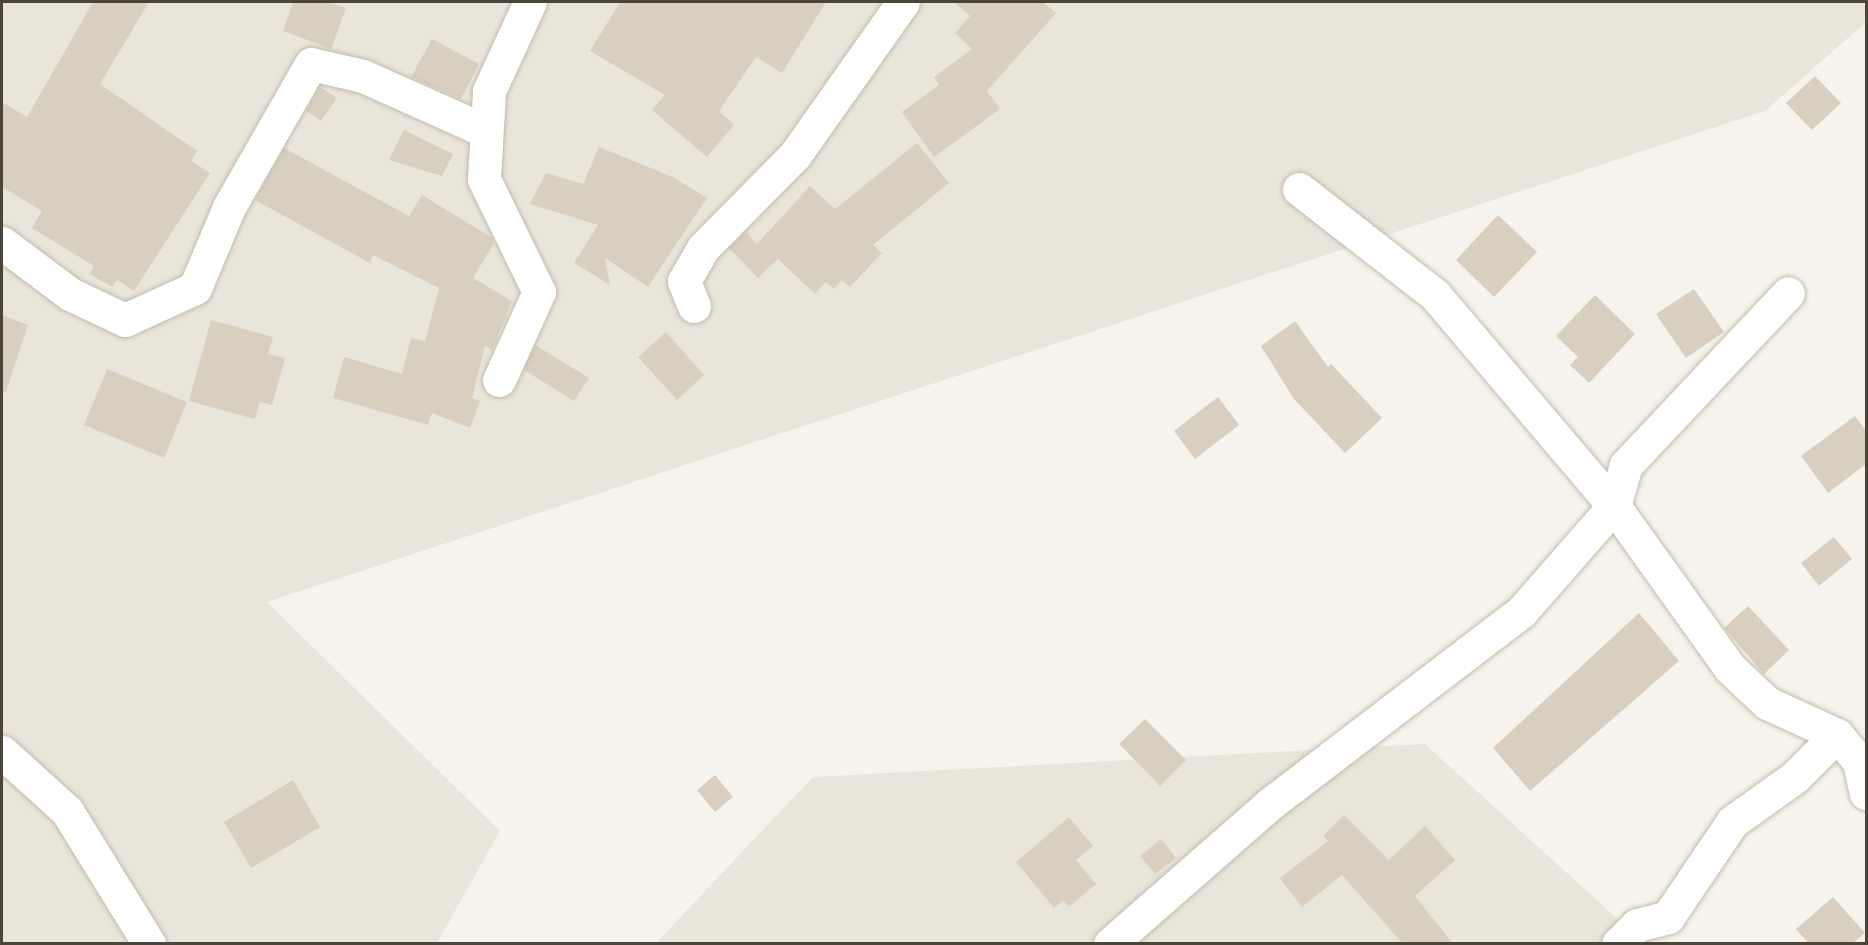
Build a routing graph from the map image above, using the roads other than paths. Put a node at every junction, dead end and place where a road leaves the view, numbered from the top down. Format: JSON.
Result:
{"nodes":[{"id":1,"x":530,"y":2,"type":"edge"},
{"id":2,"x":903,"y":2,"type":"edge"},
{"id":3,"x":486,"y":130,"type":"junction"},
{"id":4,"x":1299,"y":189,"type":"dead end"},
{"id":5,"x":2,"y":243,"type":"edge"},
{"id":6,"x":1788,"y":293,"type":"dead end"},
{"id":7,"x":694,"y":306,"type":"dead end"},
{"id":8,"x":499,"y":380,"type":"dead end"},
{"id":9,"x":1614,"y":506,"type":"junction"},
{"id":10,"x":1837,"y":735,"type":"junction"},
{"id":11,"x":2,"y":752,"type":"edge"},
{"id":12,"x":1866,"y":793,"type":"edge"},
{"id":13,"x":149,"y":944,"type":"edge"},
{"id":14,"x":1110,"y":944,"type":"edge"},
{"id":15,"x":1618,"y":944,"type":"edge"}],
"edges":[{"from":1,"to":3,"type":"street"},
{"from":2,"to":7,"type":"street"},
{"from":3,"to":5,"type":"street"},
{"from":3,"to":8,"type":"street"},
{"from":4,"to":9,"type":"street"},
{"from":6,"to":9,"type":"street"},
{"from":9,"to":10,"type":"street"},
{"from":9,"to":14,"type":"street"},
{"from":10,"to":12,"type":"street"},
{"from":10,"to":15,"type":"street"},
{"from":11,"to":13,"type":"street"}]}
